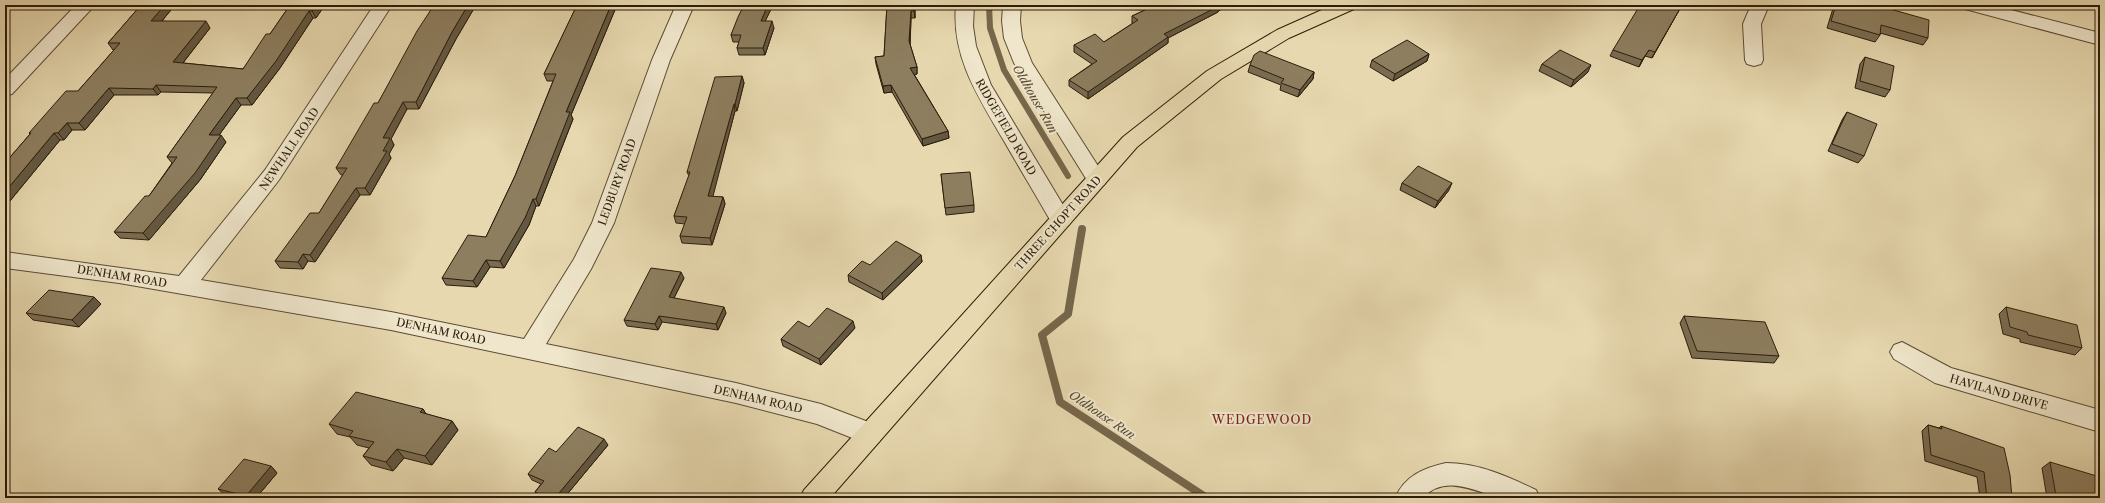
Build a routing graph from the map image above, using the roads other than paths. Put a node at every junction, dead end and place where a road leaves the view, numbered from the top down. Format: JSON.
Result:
{"nodes":[{"id":1,"x":86,"y":5,"type":"edge"},
{"id":2,"x":383,"y":5,"type":"edge"},
{"id":3,"x":685,"y":5,"type":"edge"},
{"id":4,"x":965,"y":5,"type":"edge"},
{"id":5,"x":1012,"y":5,"type":"edge"},
{"id":6,"x":1348,"y":5,"type":"edge"},
{"id":7,"x":1760,"y":5,"type":"edge"},
{"id":8,"x":1971,"y":5,"type":"edge"},
{"id":9,"x":2100,"y":39,"type":"edge"},
{"id":10,"x":1754,"y":60,"type":"dead end"},
{"id":11,"x":5,"y":90,"type":"edge"},
{"id":12,"x":1096,"y":180,"type":"junction"},
{"id":13,"x":1061,"y":220,"type":"junction"},
{"id":14,"x":5,"y":260,"type":"edge"},
{"id":15,"x":184,"y":286,"type":"junction"},
{"id":16,"x":530,"y":350,"type":"junction"},
{"id":17,"x":1902,"y":352,"type":"dead end"},
{"id":18,"x":2100,"y":421,"type":"edge"},
{"id":19,"x":870,"y":434,"type":"junction"},
{"id":20,"x":813,"y":498,"type":"edge"},
{"id":21,"x":1408,"y":498,"type":"edge"},
{"id":22,"x":1527,"y":498,"type":"edge"}],
"edges":[{"from":1,"to":11,"type":"street"},
{"from":2,"to":15,"type":"street","name":"NEWHALL ROAD"},
{"from":3,"to":16,"type":"street","name":"LEDBURY ROAD"},
{"from":4,"to":13,"type":"street","name":"RIDGEFIELD ROAD"},
{"from":5,"to":12,"type":"street"},
{"from":6,"to":12,"type":"main road","name":"THREE CHOPT ROAD"},
{"from":7,"to":10,"type":"street"},
{"from":8,"to":9,"type":"street"},
{"from":12,"to":13,"type":"main road","name":"THREE CHOPT ROAD"},
{"from":13,"to":19,"type":"main road","name":"THREE CHOPT ROAD"},
{"from":14,"to":15,"type":"street","name":"DENHAM ROAD"},
{"from":15,"to":16,"type":"street","name":"DENHAM ROAD"},
{"from":16,"to":19,"type":"street","name":"DENHAM ROAD"},
{"from":17,"to":18,"type":"street","name":"HAVILAND DRIVE"},
{"from":19,"to":20,"type":"main road","name":"THREE CHOPT ROAD"},
{"from":21,"to":22,"type":"street"}]}
